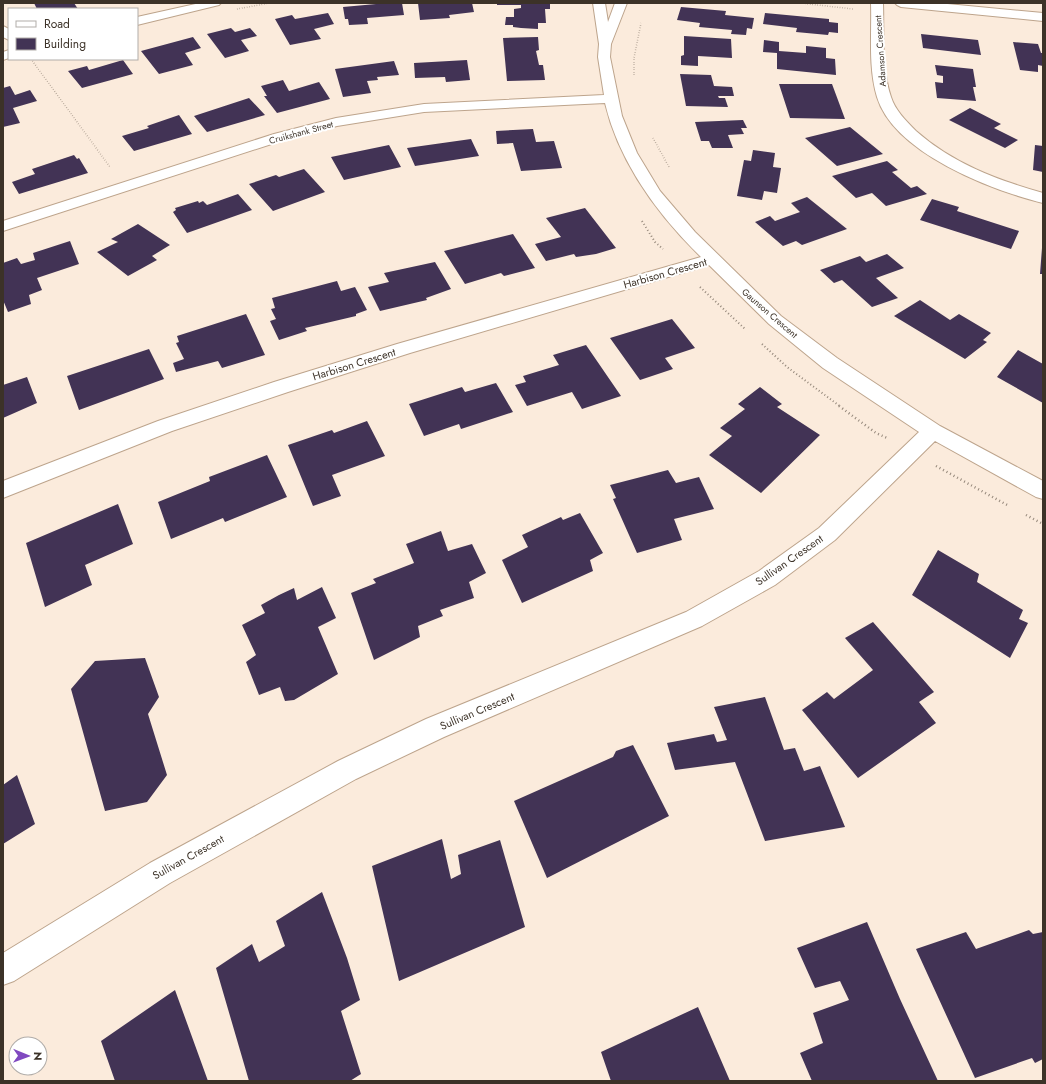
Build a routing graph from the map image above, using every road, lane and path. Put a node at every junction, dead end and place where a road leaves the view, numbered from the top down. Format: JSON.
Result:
{"nodes":[{"id":1,"x":599,"y":3,"type":"edge"},
{"id":2,"x":621,"y":3,"type":"edge"},
{"id":3,"x":877,"y":3,"type":"edge"},
{"id":4,"x":901,"y":3,"type":"edge"},
{"id":5,"x":209,"y":4,"type":"edge"},
{"id":6,"x":642,"y":16,"type":"dead end"},
{"id":7,"x":1043,"y":17,"type":"edge"},
{"id":8,"x":138,"y":21,"type":"edge"},
{"id":9,"x":605,"y":44,"type":"junction"},
{"id":10,"x":32,"y":60,"type":"edge"},
{"id":11,"x":634,"y":77,"type":"dead end"},
{"id":12,"x":611,"y":99,"type":"junction"},
{"id":13,"x":651,"y":135,"type":"dead end"},
{"id":14,"x":671,"y":170,"type":"dead end"},
{"id":15,"x":125,"y":187,"type":"junction"},
{"id":16,"x":1043,"y":198,"type":"edge"},
{"id":17,"x":3,"y":226,"type":"edge"},
{"id":18,"x":711,"y":259,"type":"junction"},
{"id":19,"x":933,"y":431,"type":"junction"},
{"id":20,"x":955,"y":476,"type":"dead end"},
{"id":21,"x":3,"y":490,"type":"edge"},
{"id":22,"x":1043,"y":491,"type":"edge"},
{"id":23,"x":1016,"y":509,"type":"dead end"},
{"id":24,"x":1023,"y":513,"type":"dead end"},
{"id":25,"x":1043,"y":524,"type":"edge"},
{"id":26,"x":3,"y":970,"type":"edge"}],
"edges":[{"from":1,"to":9,"type":"street","name":"Gaunson Crescent"},
{"from":2,"to":9,"type":"street","name":"Gaunson Crescent"},
{"from":3,"to":16,"type":"street","name":"Adamson Crescent"},
{"from":4,"to":7,"type":"street"},
{"from":5,"to":8,"type":"street"},
{"from":6,"to":11,"type":"path"},
{"from":9,"to":12,"type":"street","name":"Gaunson Crescent"},
{"from":10,"to":15,"type":"path"},
{"from":12,"to":15,"type":"street","name":"Cruikshank Street"},
{"from":12,"to":18,"type":"street","name":"Gaunson Crescent"},
{"from":13,"to":14,"type":"path"},
{"from":15,"to":17,"type":"street","name":"Cruikshank Street"},
{"from":18,"to":19,"type":"street","name":"Gaunson Crescent"},
{"from":18,"to":21,"type":"street","name":"Harbison Crescent"},
{"from":19,"to":22,"type":"street","name":"Gaunson Crescent"},
{"from":19,"to":26,"type":"street","name":"Sullivan Crescent"},
{"from":20,"to":23,"type":"path"},
{"from":24,"to":25,"type":"path"}]}
